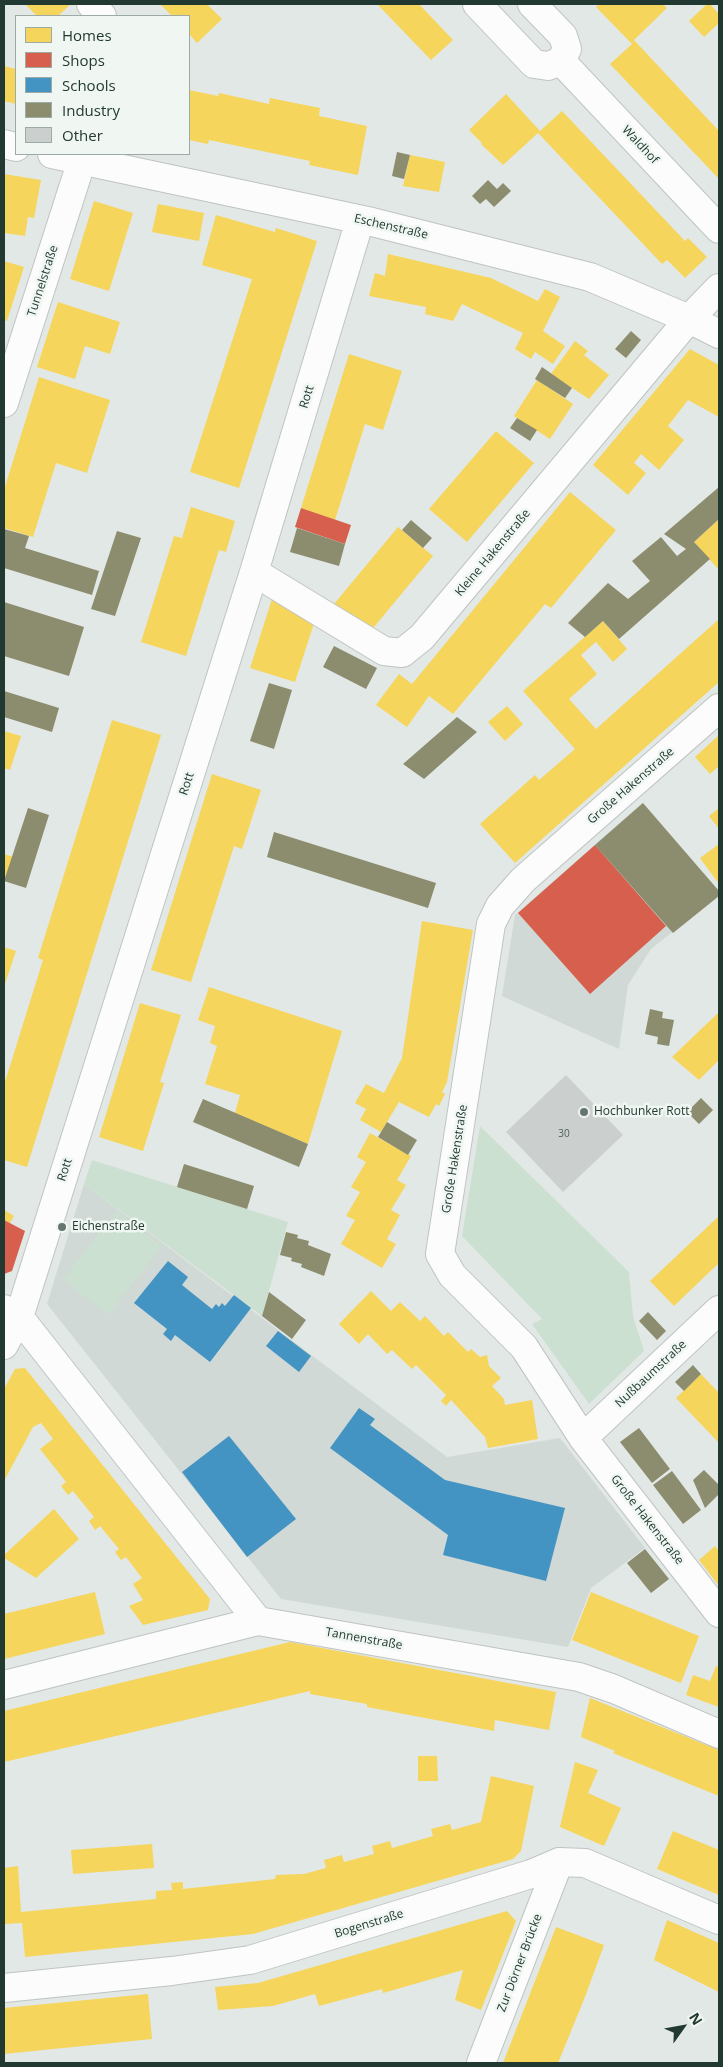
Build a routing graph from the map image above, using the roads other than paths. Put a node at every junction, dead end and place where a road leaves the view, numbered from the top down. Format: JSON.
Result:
{"nodes":[{"id":1,"x":91,"y":4,"type":"edge"},
{"id":2,"x":477,"y":4,"type":"edge"},
{"id":3,"x":532,"y":4,"type":"edge"},
{"id":4,"x":101,"y":15,"type":"edge"},
{"id":5,"x":561,"y":61,"type":"junction"},
{"id":6,"x":57,"y":155,"type":"edge"},
{"id":7,"x":82,"y":160,"type":"junction"},
{"id":8,"x":114,"y":160,"type":"edge"},
{"id":9,"x":360,"y":220,"type":"junction"},
{"id":10,"x":719,"y":229,"type":"edge"},
{"id":11,"x":719,"y":288,"type":"edge"},
{"id":12,"x":690,"y":319,"type":"junction"},
{"id":13,"x":719,"y":334,"type":"edge"},
{"id":14,"x":4,"y":403,"type":"edge"},
{"id":15,"x":254,"y":572,"type":"junction"},
{"id":16,"x":719,"y":708,"type":"edge"},
{"id":17,"x":719,"y":1310,"type":"edge"},
{"id":18,"x":11,"y":1314,"type":"edge"},
{"id":19,"x":4,"y":1345,"type":"edge"},
{"id":20,"x":583,"y":1438,"type":"junction"},
{"id":21,"x":719,"y":1613,"type":"edge"},
{"id":22,"x":258,"y":1620,"type":"junction"},
{"id":23,"x":4,"y":1685,"type":"edge"},
{"id":24,"x":719,"y":1734,"type":"edge"},
{"id":25,"x":559,"y":1862,"type":"junction"},
{"id":26,"x":719,"y":1920,"type":"edge"},
{"id":27,"x":4,"y":1988,"type":"edge"},
{"id":28,"x":481,"y":2063,"type":"edge"}],
"edges":[{"from":1,"to":4,"type":"street"},
{"from":2,"to":5,"type":"street"},
{"from":3,"to":5,"type":"street"},
{"from":5,"to":10,"type":"street","name":"Waldhof"},
{"from":6,"to":7,"type":"street","name":"Eschenstraße"},
{"from":7,"to":8,"type":"street","name":"Eschenstraße"},
{"from":7,"to":14,"type":"street","name":"Tunnelstraße"},
{"from":8,"to":9,"type":"street","name":"Eschenstraße"},
{"from":9,"to":12,"type":"street","name":"Eschenstraße"},
{"from":9,"to":15,"type":"street","name":"Rott"},
{"from":11,"to":12,"type":"street"},
{"from":12,"to":13,"type":"street","name":"Eschenstraße"},
{"from":12,"to":15,"type":"street","name":"Kleine Hakenstraße"},
{"from":15,"to":18,"type":"street","name":"Rott"},
{"from":16,"to":20,"type":"street","name":"Große Hakenstraße"},
{"from":17,"to":20,"type":"street","name":"Nußbaumstraße"},
{"from":18,"to":19,"type":"street","name":"Rott"},
{"from":18,"to":22,"type":"street"},
{"from":20,"to":21,"type":"street","name":"Große Hakenstraße"},
{"from":22,"to":23,"type":"street","name":"Tannenstraße"},
{"from":22,"to":24,"type":"street","name":"Tannenstraße"},
{"from":25,"to":26,"type":"street","name":"Bogenstraße"},
{"from":25,"to":27,"type":"street","name":"Bogenstraße"},
{"from":25,"to":28,"type":"street","name":"Zur Dörner Brücke"}]}
